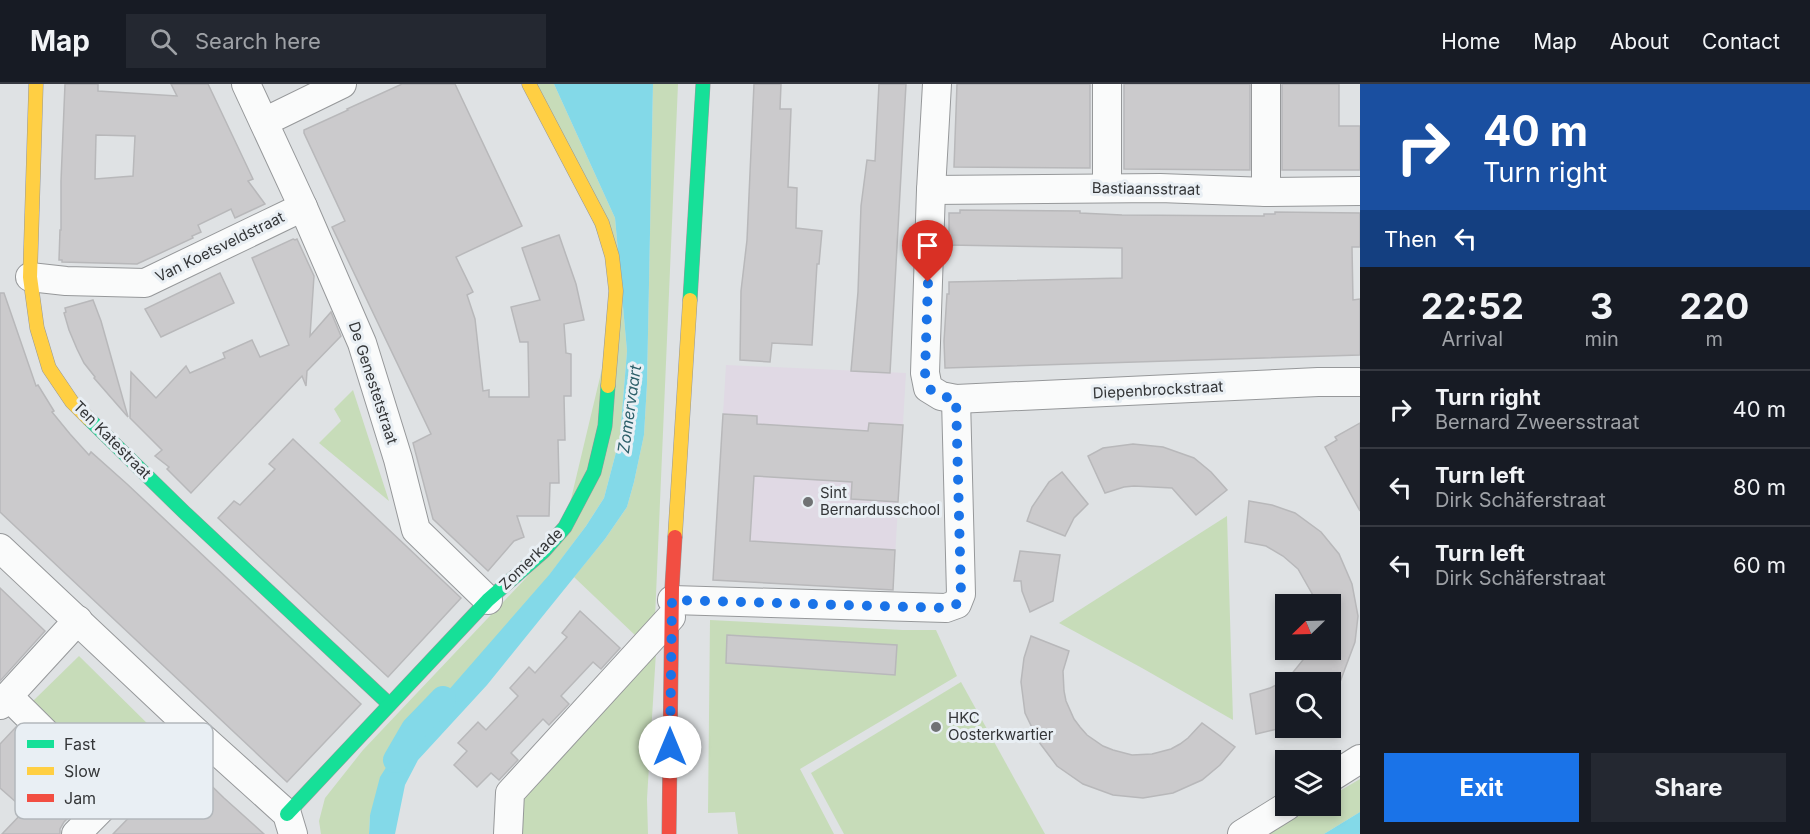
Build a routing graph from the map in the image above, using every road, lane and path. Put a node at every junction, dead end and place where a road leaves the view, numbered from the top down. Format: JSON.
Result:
{"nodes":[{"id":1,"x":36,"y":84,"type":"edge"},
{"id":2,"x":246,"y":84,"type":"edge"},
{"id":3,"x":342,"y":84,"type":"edge"},
{"id":4,"x":530,"y":84,"type":"edge"},
{"id":5,"x":703,"y":84,"type":"edge"},
{"id":6,"x":937,"y":84,"type":"edge"},
{"id":7,"x":1107,"y":84,"type":"edge"},
{"id":8,"x":1266,"y":84,"type":"edge"},
{"id":9,"x":264,"y":122,"type":"junction"},
{"id":10,"x":1107,"y":188,"type":"junction"},
{"id":11,"x":931,"y":190,"type":"junction"},
{"id":12,"x":1360,"y":190,"type":"edge"},
{"id":13,"x":1266,"y":192,"type":"junction"},
{"id":14,"x":303,"y":207,"type":"junction"},
{"id":15,"x":30,"y":277,"type":"junction"},
{"id":16,"x":1360,"y":382,"type":"edge"},
{"id":17,"x":956,"y":399,"type":"junction"},
{"id":18,"x":0,"y":548,"type":"edge"},
{"id":19,"x":488,"y":600,"type":"junction"},
{"id":20,"x":672,"y":609,"type":"junction"},
{"id":21,"x":78,"y":620,"type":"junction"},
{"id":22,"x":4,"y":700,"type":"edge"},
{"id":23,"x":389,"y":704,"type":"junction"},
{"id":24,"x":29,"y":723,"type":"edge"},
{"id":25,"x":186,"y":723,"type":"edge"},
{"id":26,"x":213,"y":749,"type":"edge"},
{"id":27,"x":1360,"y":759,"type":"edge"},
{"id":28,"x":1341,"y":771,"type":"edge"},
{"id":29,"x":1275,"y":813,"type":"edge"},
{"id":30,"x":91,"y":819,"type":"edge"},
{"id":31,"x":290,"y":824,"type":"edge"},
{"id":32,"x":76,"y":834,"type":"edge"},
{"id":33,"x":508,"y":834,"type":"edge"},
{"id":34,"x":669,"y":834,"type":"edge"},
{"id":35,"x":1242,"y":834,"type":"edge"}],
"edges":[{"from":1,"to":15,"type":"street","name":"Ten Katestraat"},
{"from":2,"to":9,"type":"street","name":"De Genestetstraat"},
{"from":3,"to":9,"type":"street"},
{"from":4,"to":19,"type":"street","name":"Zomerkade"},
{"from":5,"to":20,"type":"street"},
{"from":6,"to":11,"type":"street"},
{"from":7,"to":10,"type":"street"},
{"from":8,"to":13,"type":"street"},
{"from":9,"to":14,"type":"street","name":"De Genestetstraat"},
{"from":10,"to":11,"type":"street","name":"Bastiaansstraat"},
{"from":10,"to":13,"type":"street","name":"Bastiaansstraat"},
{"from":11,"to":17,"type":"street"},
{"from":12,"to":13,"type":"street","name":"Bastiaansstraat"},
{"from":14,"to":15,"type":"street","name":"Van Koetsveldstraat"},
{"from":14,"to":19,"type":"street","name":"De Genestetstraat"},
{"from":15,"to":23,"type":"street","name":"Ten Katestraat"},
{"from":16,"to":17,"type":"street","name":"Diepenbrockstraat"},
{"from":17,"to":20,"type":"street"},
{"from":18,"to":21,"type":"street"},
{"from":19,"to":23,"type":"street","name":"Zomerkade"},
{"from":20,"to":33,"type":"street"},
{"from":20,"to":34,"type":"street"},
{"from":21,"to":22,"type":"street"},
{"from":21,"to":25,"type":"street"},
{"from":22,"to":24,"type":"street"},
{"from":23,"to":31,"type":"street","name":"Zomerkade"},
{"from":26,"to":31,"type":"street"},
{"from":27,"to":28,"type":"street"},
{"from":29,"to":35,"type":"street"},
{"from":30,"to":32,"type":"street"}]}
